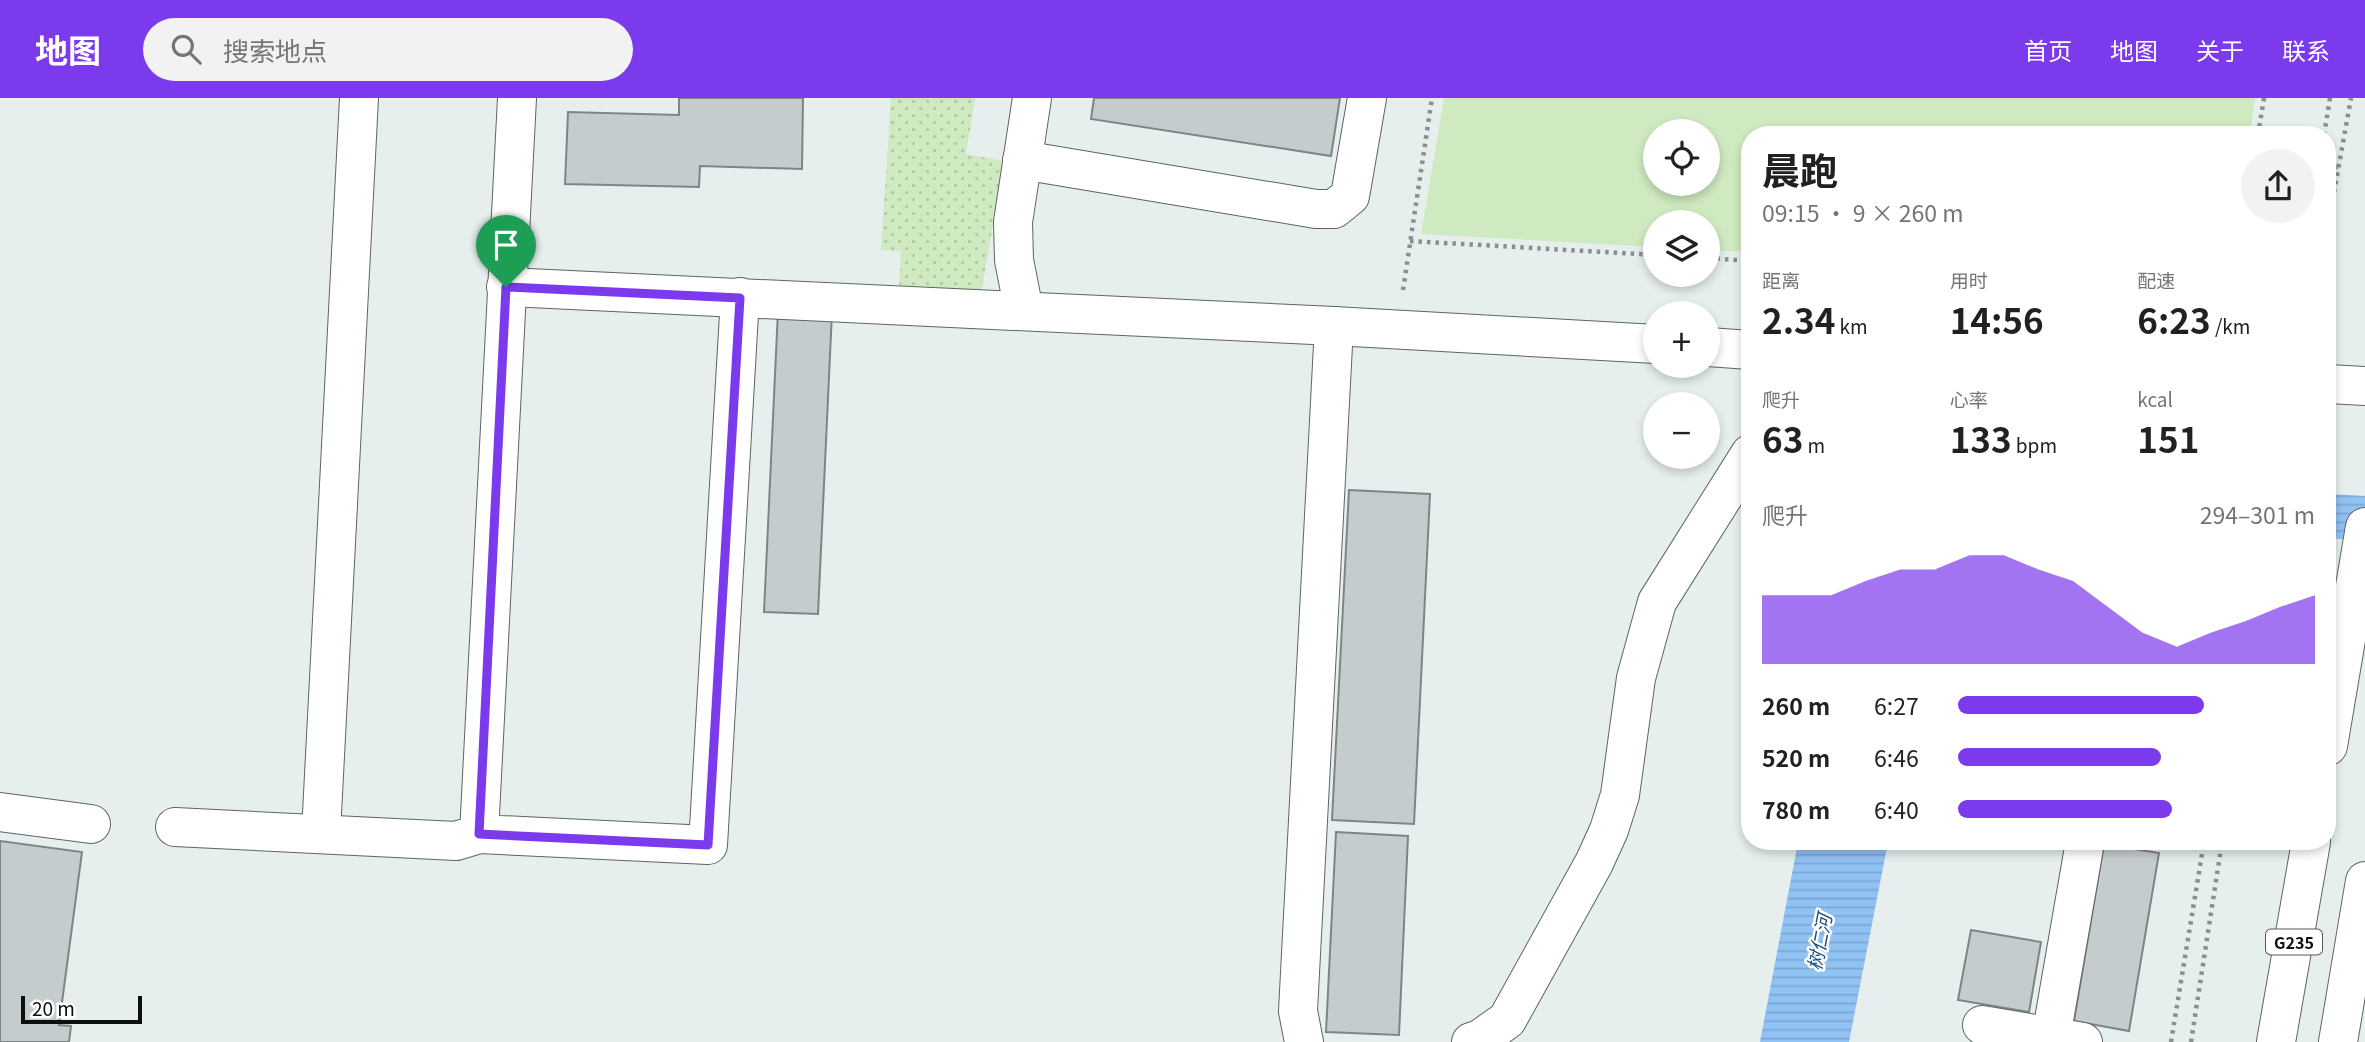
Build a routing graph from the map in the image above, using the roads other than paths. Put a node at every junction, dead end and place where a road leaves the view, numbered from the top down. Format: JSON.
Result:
{"nodes":[{"id":1,"x":359,"y":98,"type":"edge"},
{"id":2,"x":517,"y":98,"type":"edge"},
{"id":3,"x":1032,"y":98,"type":"edge"},
{"id":4,"x":1367,"y":98,"type":"edge"},
{"id":5,"x":1022,"y":160,"type":"junction"},
{"id":6,"x":506,"y":287,"type":"junction"},
{"id":7,"x":740,"y":298,"type":"junction"},
{"id":8,"x":1024,"y":311,"type":"junction"},
{"id":9,"x":1334,"y":326,"type":"junction"},
{"id":10,"x":1643,"y":343,"type":"edge"},
{"id":11,"x":1720,"y":348,"type":"edge"},
{"id":12,"x":1741,"y":349,"type":"edge"},
{"id":13,"x":2336,"y":384,"type":"edge"},
{"id":14,"x":2365,"y":386,"type":"edge"},
{"id":15,"x":1741,"y":468,"type":"edge"},
{"id":16,"x":2365,"y":527,"type":"edge"},
{"id":17,"x":2358,"y":617,"type":"edge"},
{"id":18,"x":2336,"y":712,"type":"edge"},
{"id":19,"x":0,"y":812,"type":"edge"},
{"id":20,"x":91,"y":824,"type":"dead end"},
{"id":21,"x":175,"y":827,"type":"dead end"},
{"id":22,"x":321,"y":833,"type":"junction"},
{"id":23,"x":479,"y":834,"type":"junction"},
{"id":24,"x":2084,"y":850,"type":"edge"},
{"id":25,"x":2310,"y":850,"type":"edge"},
{"id":26,"x":2365,"y":881,"type":"edge"},
{"id":27,"x":1982,"y":1025,"type":"dead end"},
{"id":28,"x":2067,"y":1039,"type":"edge"},
{"id":29,"x":1304,"y":1042,"type":"edge"},
{"id":30,"x":1471,"y":1042,"type":"edge"},
{"id":31,"x":2276,"y":1042,"type":"edge"},
{"id":32,"x":2338,"y":1042,"type":"edge"}],
"edges":[{"from":1,"to":22,"type":"main road"},
{"from":2,"to":6,"type":"main road"},
{"from":3,"to":5,"type":"main road"},
{"from":4,"to":5,"type":"main road"},
{"from":5,"to":8,"type":"main road"},
{"from":6,"to":7,"type":"main road"},
{"from":6,"to":23,"type":"main road"},
{"from":7,"to":8,"type":"main road"},
{"from":7,"to":23,"type":"main road"},
{"from":8,"to":9,"type":"main road"},
{"from":9,"to":10,"type":"main road"},
{"from":9,"to":29,"type":"main road"},
{"from":11,"to":12,"type":"main road"},
{"from":13,"to":14,"type":"main road"},
{"from":15,"to":30,"type":"main road"},
{"from":16,"to":17,"type":"main road"},
{"from":17,"to":18,"type":"main road"},
{"from":19,"to":20,"type":"main road"},
{"from":21,"to":22,"type":"main road"},
{"from":22,"to":23,"type":"main road"},
{"from":24,"to":28,"type":"main road"},
{"from":25,"to":31,"type":"main road","number":"G235"},
{"from":26,"to":32,"type":"main road"},
{"from":27,"to":28,"type":"main road"}]}
